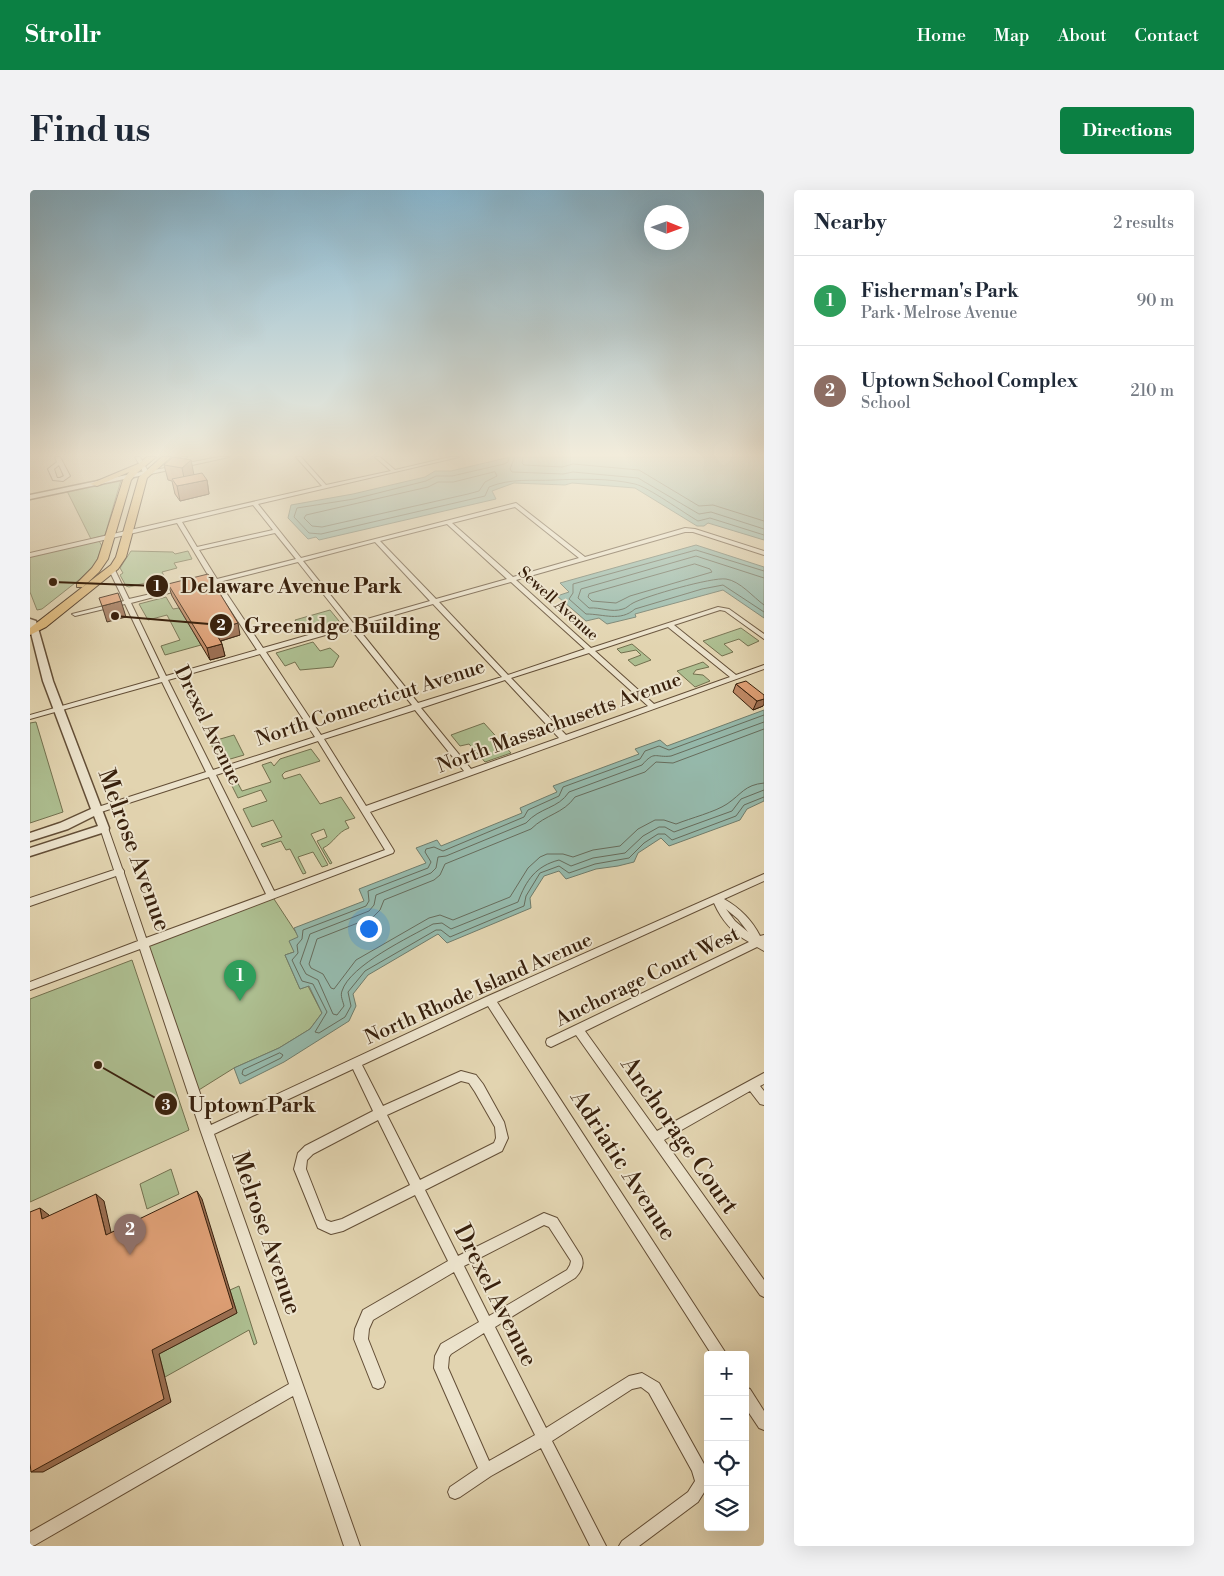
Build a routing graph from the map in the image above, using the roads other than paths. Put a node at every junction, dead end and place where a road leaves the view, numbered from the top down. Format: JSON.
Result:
{"nodes":[{"id":1,"x":115,"y":520,"type":"edge"},
{"id":2,"x":131,"y":520,"type":"edge"},
{"id":3,"x":177,"y":520,"type":"edge"},
{"id":4,"x":178,"y":520,"type":"edge"},
{"id":5,"x":267,"y":520,"type":"edge"},
{"id":6,"x":455,"y":520,"type":"edge"},
{"id":7,"x":535,"y":520,"type":"edge"},
{"id":8,"x":448,"y":522,"type":"junction"},
{"id":9,"x":689,"y":530,"type":"joint"},
{"id":10,"x":275,"y":531,"type":"junction"},
{"id":11,"x":128,"y":532,"type":"junction"},
{"id":12,"x":110,"y":537,"type":"junction"},
{"id":13,"x":376,"y":540,"type":"junction"},
{"id":14,"x":197,"y":549,"type":"junction"},
{"id":15,"x":764,"y":554,"type":"edge"},
{"id":16,"x":30,"y":555,"type":"edge"},
{"id":17,"x":299,"y":559,"type":"junction"},
{"id":18,"x":584,"y":559,"type":"junction"},
{"id":19,"x":112,"y":570,"type":"junction"},
{"id":20,"x":513,"y":579,"type":"junction"},
{"id":21,"x":215,"y":581,"type":"junction"},
{"id":22,"x":206,"y":583,"type":"edge"},
{"id":23,"x":187,"y":587,"type":"edge"},
{"id":24,"x":435,"y":601,"type":"junction"},
{"id":25,"x":129,"y":602,"type":"junction"},
{"id":26,"x":75,"y":614,"type":"dead end"},
{"id":27,"x":350,"y":624,"type":"junction"},
{"id":28,"x":670,"y":625,"type":"junction"},
{"id":29,"x":31,"y":627,"type":"edge"},
{"id":30,"x":764,"y":637,"type":"edge"},
{"id":31,"x":590,"y":650,"type":"junction"},
{"id":32,"x":261,"y":652,"type":"junction"},
{"id":33,"x":764,"y":667,"type":"edge"},
{"id":34,"x":507,"y":676,"type":"junction"},
{"id":35,"x":735,"y":677,"type":"junction"},
{"id":36,"x":164,"y":679,"type":"junction"},
{"id":37,"x":416,"y":706,"type":"junction"},
{"id":38,"x":652,"y":706,"type":"junction"},
{"id":39,"x":58,"y":709,"type":"junction"},
{"id":40,"x":30,"y":717,"type":"edge"},
{"id":41,"x":564,"y":738,"type":"junction"},
{"id":42,"x":320,"y":739,"type":"junction"},
{"id":43,"x":469,"y":772,"type":"junction"},
{"id":44,"x":211,"y":774,"type":"junction"},
{"id":45,"x":98,"y":810,"type":"junction"},
{"id":46,"x":365,"y":810,"type":"junction"},
{"id":47,"x":104,"y":828,"type":"junction"},
{"id":48,"x":30,"y":837,"type":"edge"},
{"id":49,"x":30,"y":852,"type":"edge"},
{"id":50,"x":120,"y":871,"type":"junction"},
{"id":51,"x":764,"y":877,"type":"edge"},
{"id":52,"x":272,"y":896,"type":"junction"},
{"id":53,"x":717,"y":899,"type":"junction"},
{"id":54,"x":30,"y":902,"type":"edge"},
{"id":55,"x":762,"y":942,"type":"edge"},
{"id":56,"x":144,"y":943,"type":"junction"},
{"id":57,"x":30,"y":986,"type":"edge"},
{"id":58,"x":490,"y":1000,"type":"junction"},
{"id":59,"x":578,"y":1029,"type":"junction"},
{"id":60,"x":551,"y":1042,"type":"dead end"},
{"id":61,"x":355,"y":1063,"type":"junction"},
{"id":62,"x":764,"y":1078,"type":"edge"},
{"id":63,"x":752,"y":1085,"type":"junction"},
{"id":64,"x":764,"y":1100,"type":"edge"},
{"id":65,"x":380,"y":1113,"type":"junction"},
{"id":66,"x":207,"y":1132,"type":"junction"},
{"id":67,"x":656,"y":1138,"type":"junction"},
{"id":68,"x":417,"y":1187,"type":"junction"},
{"id":69,"x":455,"y":1264,"type":"junction"},
{"id":70,"x":764,"y":1291,"type":"edge"},
{"id":71,"x":486,"y":1324,"type":"junction"},
{"id":72,"x":717,"y":1351,"type":"edge"},
{"id":73,"x":378,"y":1382,"type":"dead end"},
{"id":74,"x":296,"y":1387,"type":"junction"},
{"id":75,"x":746,"y":1396,"type":"edge"},
{"id":76,"x":764,"y":1423,"type":"edge"},
{"id":77,"x":544,"y":1438,"type":"junction"},
{"id":78,"x":486,"y":1471,"type":"junction"},
{"id":79,"x":454,"y":1492,"type":"dead end"},
{"id":80,"x":30,"y":1540,"type":"edge"},
{"id":81,"x":352,"y":1546,"type":"edge"},
{"id":82,"x":598,"y":1546,"type":"edge"},
{"id":83,"x":627,"y":1546,"type":"edge"}],
"edges":[{"from":1,"to":12,"type":"highway"},
{"from":2,"to":11,"type":"highway"},
{"from":3,"to":11,"type":"street"},
{"from":4,"to":14,"type":"street"},
{"from":5,"to":10,"type":"street"},
{"from":6,"to":8,"type":"street"},
{"from":7,"to":18,"type":"street"},
{"from":8,"to":13,"type":"street"},
{"from":8,"to":20,"type":"street","name":"Sewell Avenue"},
{"from":9,"to":15,"type":"street"},
{"from":9,"to":18,"type":"street"},
{"from":10,"to":14,"type":"street"},
{"from":10,"to":17,"type":"street"},
{"from":11,"to":12,"type":"street"},
{"from":11,"to":19,"type":"highway"},
{"from":12,"to":16,"type":"street"},
{"from":12,"to":29,"type":"highway"},
{"from":13,"to":17,"type":"street"},
{"from":13,"to":24,"type":"street"},
{"from":14,"to":21,"type":"street"},
{"from":17,"to":21,"type":"street"},
{"from":17,"to":27,"type":"street"},
{"from":18,"to":20,"type":"street"},
{"from":19,"to":25,"type":"street","name":"Drexel Avenue"},
{"from":19,"to":29,"type":"highway"},
{"from":20,"to":24,"type":"street"},
{"from":20,"to":31,"type":"street","name":"Sewell Avenue"},
{"from":21,"to":22,"type":"street"},
{"from":21,"to":32,"type":"street"},
{"from":23,"to":25,"type":"street"},
{"from":24,"to":27,"type":"street"},
{"from":24,"to":34,"type":"street"},
{"from":25,"to":26,"type":"street"},
{"from":25,"to":36,"type":"street","name":"Drexel Avenue"},
{"from":27,"to":32,"type":"street"},
{"from":27,"to":37,"type":"street"},
{"from":28,"to":30,"type":"street","name":"North Connecticut Avenue"},
{"from":28,"to":31,"type":"street","name":"North Connecticut Avenue"},
{"from":28,"to":35,"type":"street"},
{"from":29,"to":39,"type":"street","name":"Melrose Avenue"},
{"from":31,"to":34,"type":"street","name":"North Connecticut Avenue"},
{"from":31,"to":38,"type":"street","name":"Sewell Avenue"},
{"from":32,"to":36,"type":"street"},
{"from":32,"to":42,"type":"street"},
{"from":33,"to":35,"type":"street","name":"North Massachusetts Avenue"},
{"from":34,"to":37,"type":"street","name":"North Connecticut Avenue"},
{"from":34,"to":41,"type":"street"},
{"from":35,"to":38,"type":"street","name":"North Massachusetts Avenue"},
{"from":36,"to":39,"type":"street"},
{"from":36,"to":44,"type":"street","name":"Drexel Avenue"},
{"from":37,"to":42,"type":"street","name":"North Connecticut Avenue"},
{"from":37,"to":43,"type":"street"},
{"from":38,"to":41,"type":"street","name":"North Massachusetts Avenue"},
{"from":39,"to":40,"type":"street"},
{"from":39,"to":45,"type":"street","name":"Melrose Avenue"},
{"from":41,"to":43,"type":"street","name":"North Massachusetts Avenue"},
{"from":42,"to":44,"type":"street","name":"North Connecticut Avenue"},
{"from":42,"to":46,"type":"street"},
{"from":43,"to":46,"type":"street","name":"North Massachusetts Avenue"},
{"from":44,"to":45,"type":"street","name":"North Connecticut Avenue"},
{"from":44,"to":52,"type":"street","name":"Drexel Avenue"},
{"from":45,"to":47,"type":"street","name":"Melrose Avenue"},
{"from":45,"to":48,"type":"street","name":"North Connecticut Avenue"},
{"from":46,"to":52,"type":"street"},
{"from":47,"to":49,"type":"street"},
{"from":47,"to":50,"type":"street","name":"Melrose Avenue"},
{"from":50,"to":54,"type":"street"},
{"from":50,"to":56,"type":"street","name":"Melrose Avenue"},
{"from":51,"to":53,"type":"street","name":"North Rhode Island Avenue"},
{"from":52,"to":56,"type":"street"},
{"from":53,"to":55,"type":"street"},
{"from":53,"to":58,"type":"street","name":"North Rhode Island Avenue"},
{"from":55,"to":59,"type":"street","name":"Anchorage Court West"},
{"from":56,"to":57,"type":"street"},
{"from":56,"to":66,"type":"street","name":"Melrose Avenue"},
{"from":58,"to":61,"type":"street","name":"North Rhode Island Avenue"},
{"from":58,"to":72,"type":"street","name":"Adriatic Avenue"},
{"from":59,"to":60,"type":"street","name":"Anchorage Court West"},
{"from":59,"to":67,"type":"street","name":"Anchorage Court"},
{"from":61,"to":65,"type":"street","name":"Drexel Avenue"},
{"from":61,"to":66,"type":"street","name":"North Rhode Island Avenue"},
{"from":62,"to":63,"type":"street"},
{"from":63,"to":64,"type":"street"},
{"from":63,"to":67,"type":"street"},
{"from":65,"to":68,"type":"street","name":"Drexel Avenue"},
{"from":65,"to":68,"type":"street"},
{"from":65,"to":68,"type":"street"},
{"from":66,"to":74,"type":"street","name":"Melrose Avenue"},
{"from":67,"to":70,"type":"street","name":"Anchorage Court"},
{"from":68,"to":69,"type":"street","name":"Drexel Avenue"},
{"from":69,"to":71,"type":"street","name":"Drexel Avenue"},
{"from":69,"to":71,"type":"street"},
{"from":69,"to":73,"type":"street"},
{"from":71,"to":77,"type":"street","name":"Drexel Avenue"},
{"from":71,"to":78,"type":"street"},
{"from":74,"to":80,"type":"street"},
{"from":74,"to":81,"type":"street","name":"Melrose Avenue"},
{"from":75,"to":76,"type":"street"},
{"from":77,"to":78,"type":"street"},
{"from":77,"to":82,"type":"street","name":"Drexel Avenue"},
{"from":77,"to":83,"type":"street"},
{"from":78,"to":79,"type":"street"}]}
